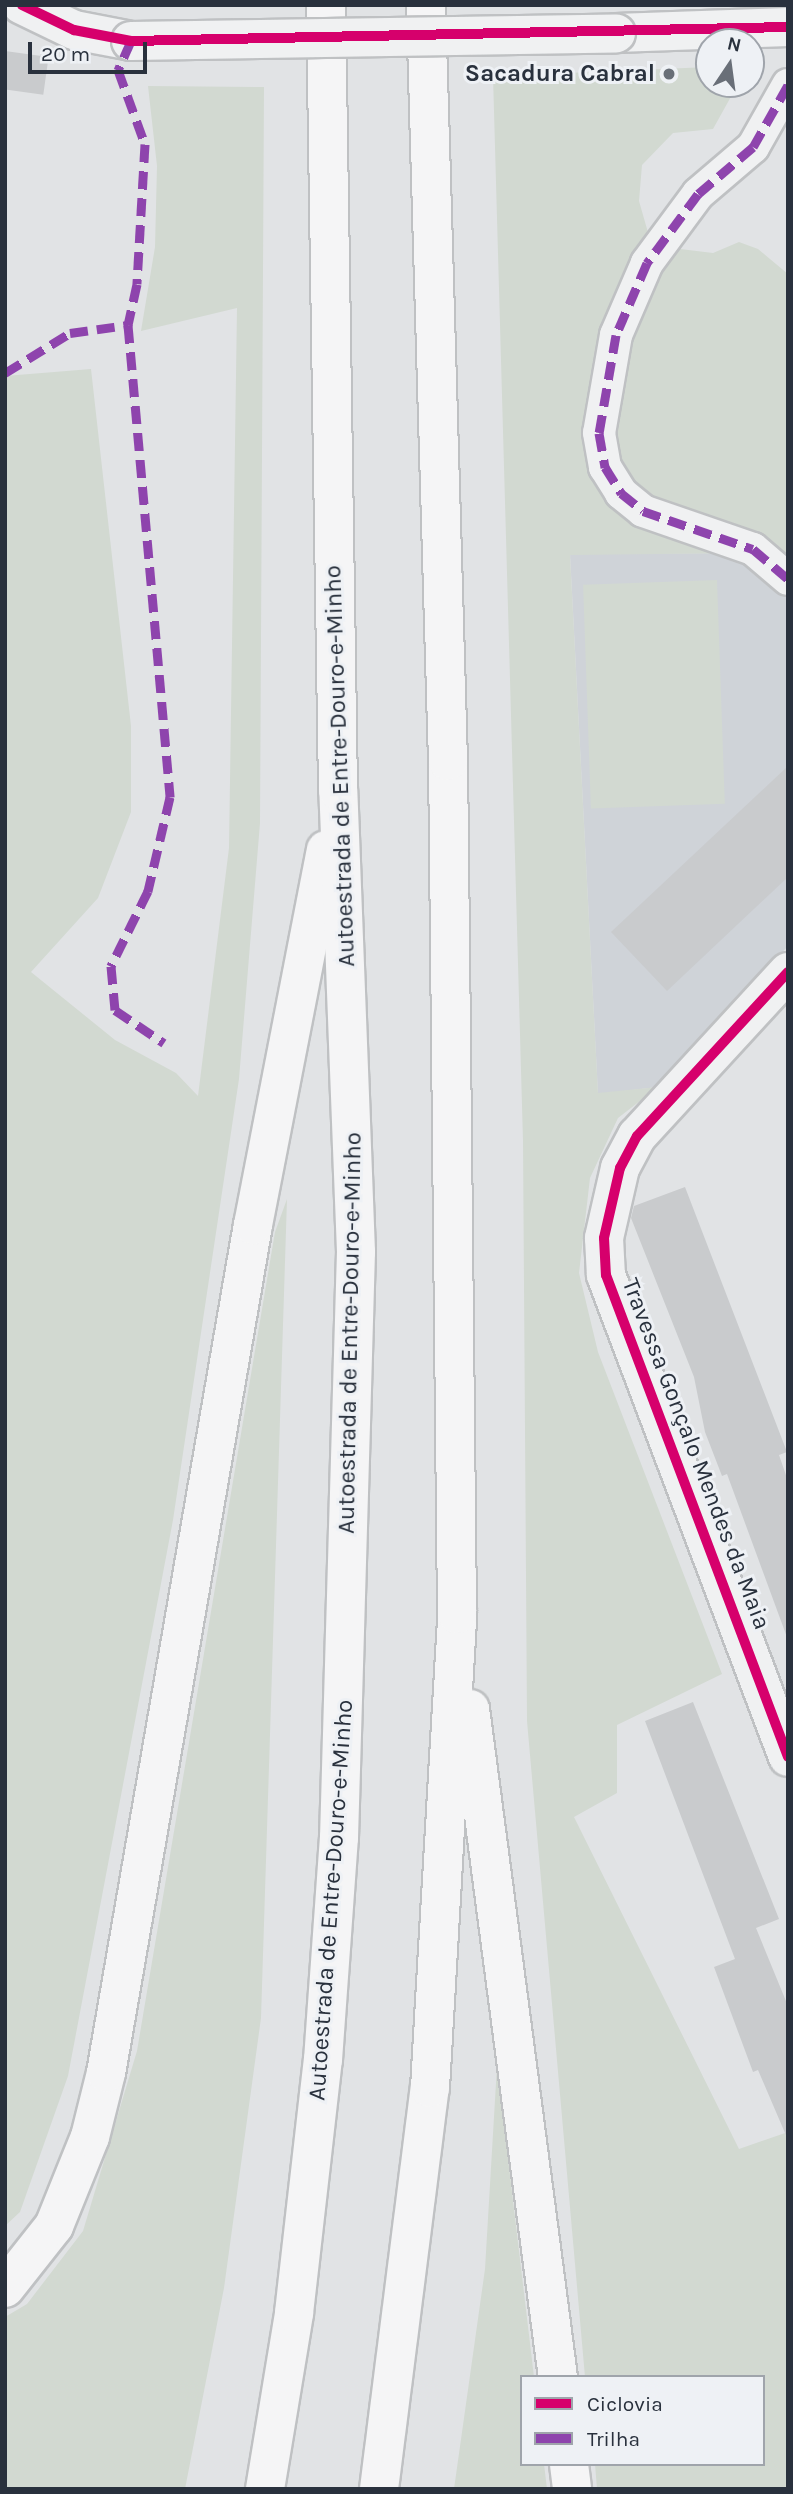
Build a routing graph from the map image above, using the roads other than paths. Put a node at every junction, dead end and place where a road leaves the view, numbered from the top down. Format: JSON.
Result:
{"nodes":[{"id":1,"x":22,"y":5,"type":"edge"},
{"id":2,"x":326,"y":5,"type":"edge"},
{"id":3,"x":426,"y":5,"type":"edge"},
{"id":4,"x":788,"y":27,"type":"edge"},
{"id":5,"x":788,"y":85,"type":"edge"},
{"id":6,"x":788,"y":579,"type":"edge"},
{"id":7,"x":338,"y":790,"type":"junction"},
{"id":8,"x":788,"y":972,"type":"edge"},
{"id":9,"x":457,"y":1614,"type":"junction"},
{"id":10,"x":788,"y":1757,"type":"edge"},
{"id":11,"x":5,"y":2288,"type":"edge"},
{"id":12,"x":558,"y":2375,"type":"edge"},
{"id":13,"x":569,"y":2466,"type":"edge"},
{"id":14,"x":265,"y":2489,"type":"edge"},
{"id":15,"x":379,"y":2489,"type":"edge"},
{"id":16,"x":572,"y":2489,"type":"edge"}],
"edges":[{"from":1,"to":4,"type":"street","bridge":true},
{"from":2,"to":7,"type":"highway","name":"Autoestrada de Entre-Douro-e-Minho"},
{"from":3,"to":9,"type":"highway"},
{"from":5,"to":6,"type":"street"},
{"from":7,"to":11,"type":"highway"},
{"from":7,"to":14,"type":"highway","name":"Autoestrada de Entre-Douro-e-Minho"},
{"from":8,"to":10,"type":"street","name":"Travessa Gonçalo Mendes da Maia"},
{"from":9,"to":12,"type":"highway"},
{"from":9,"to":15,"type":"highway"},
{"from":13,"to":16,"type":"highway"}]}
